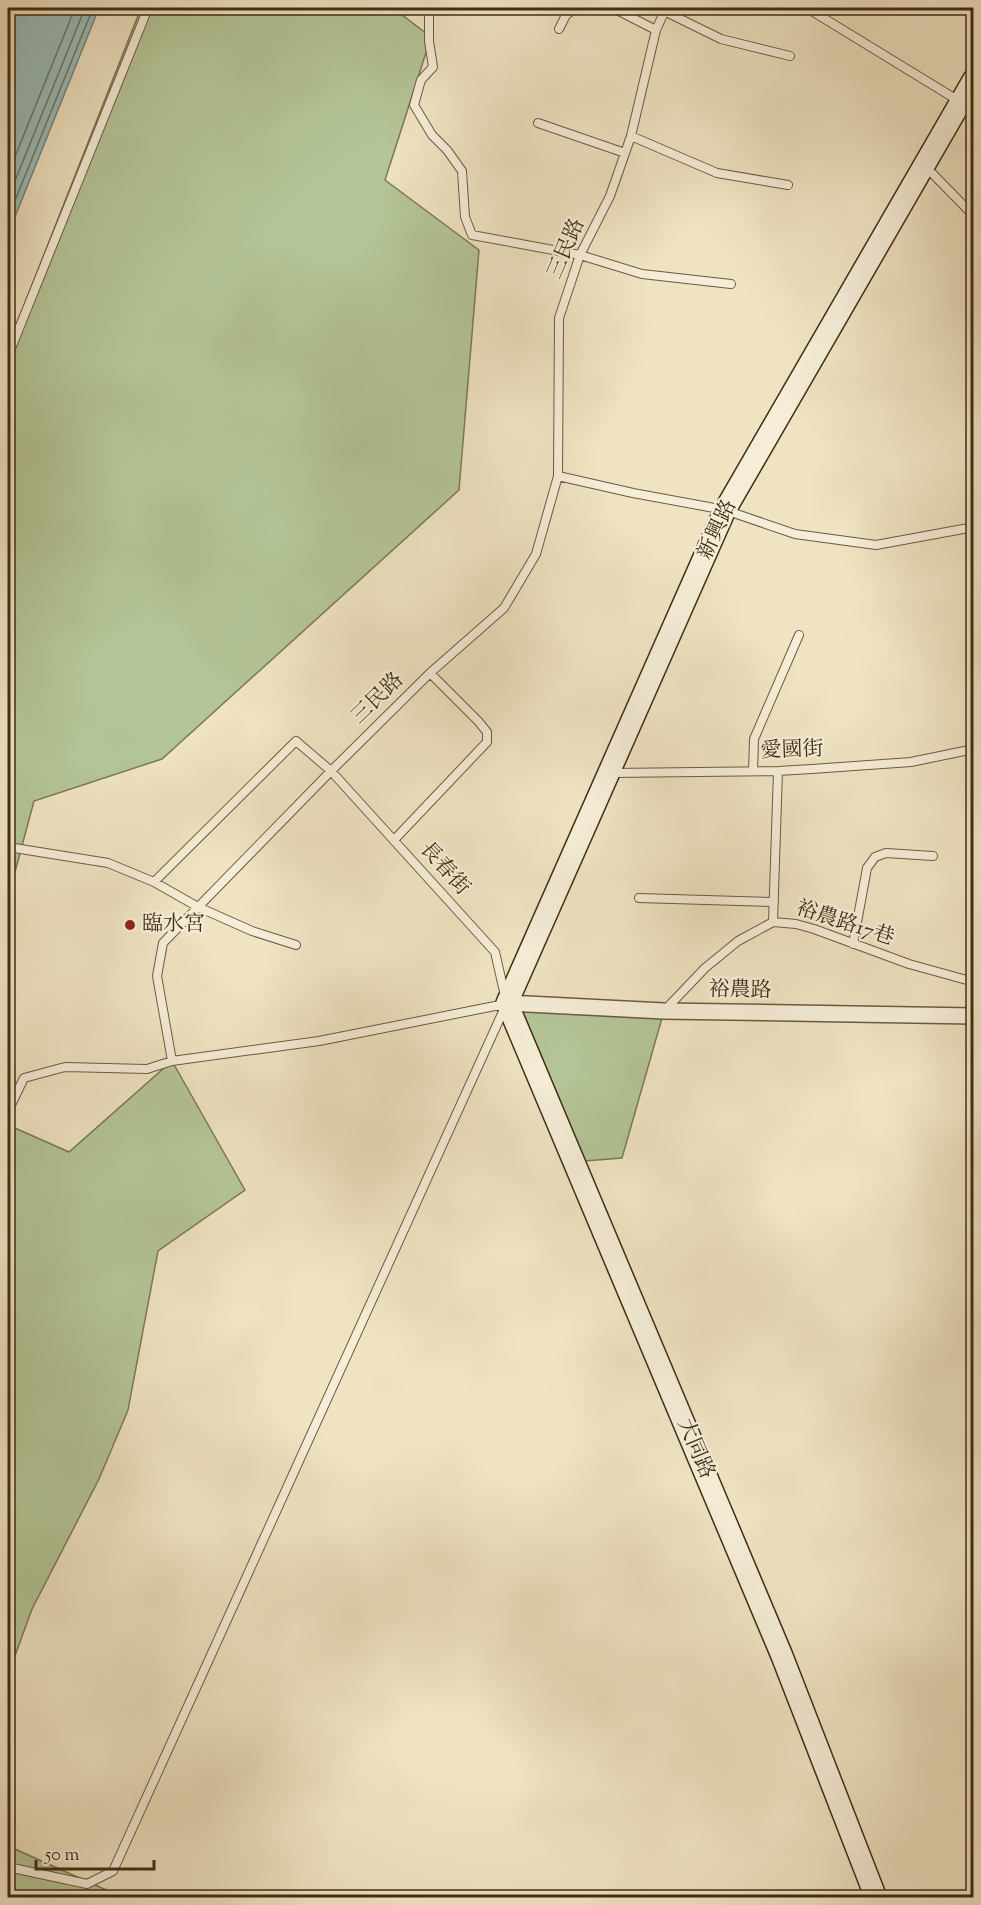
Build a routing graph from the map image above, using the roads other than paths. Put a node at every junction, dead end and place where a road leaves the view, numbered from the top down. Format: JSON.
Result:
{"nodes":[{"id":1,"x":148,"y":8,"type":"edge"},
{"id":2,"x":429,"y":8,"type":"edge"},
{"id":3,"x":576,"y":8,"type":"edge"},
{"id":4,"x":613,"y":8,"type":"edge"},
{"id":5,"x":807,"y":8,"type":"edge"},
{"id":6,"x":663,"y":9,"type":"edge"},
{"id":7,"x":559,"y":29,"type":"dead end"},
{"id":8,"x":656,"y":30,"type":"junction"},
{"id":9,"x":790,"y":56,"type":"dead end"},
{"id":10,"x":974,"y":79,"type":"edge"},
{"id":11,"x":961,"y":102,"type":"junction"},
{"id":12,"x":538,"y":123,"type":"dead end"},
{"id":13,"x":631,"y":136,"type":"junction"},
{"id":14,"x":625,"y":153,"type":"junction"},
{"id":15,"x":924,"y":164,"type":"junction"},
{"id":16,"x":788,"y":185,"type":"dead end"},
{"id":17,"x":974,"y":216,"type":"edge"},
{"id":18,"x":580,"y":255,"type":"junction"},
{"id":19,"x":732,"y":284,"type":"dead end"},
{"id":20,"x":8,"y":356,"type":"edge"},
{"id":21,"x":558,"y":476,"type":"junction"},
{"id":22,"x":725,"y":510,"type":"junction"},
{"id":23,"x":974,"y":527,"type":"edge"},
{"id":24,"x":799,"y":635,"type":"dead end"},
{"id":25,"x":430,"y":673,"type":"junction"},
{"id":26,"x":974,"y":749,"type":"edge"},
{"id":27,"x":331,"y":771,"type":"junction"},
{"id":28,"x":753,"y":771,"type":"junction"},
{"id":29,"x":778,"y":771,"type":"junction"},
{"id":30,"x":609,"y":773,"type":"junction"},
{"id":31,"x":394,"y":840,"type":"junction"},
{"id":32,"x":8,"y":847,"type":"edge"},
{"id":33,"x":933,"y":856,"type":"dead end"},
{"id":34,"x":154,"y":882,"type":"junction"},
{"id":35,"x":639,"y":898,"type":"dead end"},
{"id":36,"x":774,"y":902,"type":"junction"},
{"id":37,"x":198,"y":907,"type":"junction"},
{"id":38,"x":773,"y":922,"type":"junction"},
{"id":39,"x":853,"y":944,"type":"junction"},
{"id":40,"x":296,"y":945,"type":"dead end"},
{"id":41,"x":974,"y":982,"type":"edge"},
{"id":42,"x":507,"y":1003,"type":"junction"},
{"id":43,"x":664,"y":1011,"type":"junction"},
{"id":44,"x":974,"y":1016,"type":"edge"},
{"id":45,"x":172,"y":1061,"type":"junction"},
{"id":46,"x":8,"y":1111,"type":"edge"},
{"id":47,"x":8,"y":1867,"type":"edge"},
{"id":48,"x":876,"y":1898,"type":"edge"}],
"edges":[{"from":1,"to":20,"type":"lane"},
{"from":2,"to":18,"type":"lane"},
{"from":3,"to":7,"type":"lane"},
{"from":4,"to":8,"type":"lane"},
{"from":5,"to":11,"type":"lane"},
{"from":6,"to":8,"type":"lane","name":"三民路"},
{"from":6,"to":9,"type":"lane"},
{"from":8,"to":13,"type":"lane","name":"三民路"},
{"from":10,"to":11,"type":"street","name":"新興路"},
{"from":11,"to":15,"type":"street","name":"新興路"},
{"from":12,"to":14,"type":"lane"},
{"from":13,"to":14,"type":"lane","name":"三民路"},
{"from":13,"to":16,"type":"lane"},
{"from":14,"to":18,"type":"lane","name":"三民路"},
{"from":15,"to":17,"type":"lane"},
{"from":15,"to":22,"type":"street","name":"新興路"},
{"from":18,"to":19,"type":"lane"},
{"from":18,"to":21,"type":"lane","name":"三民路"},
{"from":21,"to":22,"type":"lane"},
{"from":21,"to":25,"type":"lane","name":"三民路"},
{"from":22,"to":23,"type":"lane"},
{"from":22,"to":30,"type":"street","name":"新興路"},
{"from":24,"to":28,"type":"lane"},
{"from":25,"to":27,"type":"lane","name":"三民路"},
{"from":25,"to":31,"type":"lane"},
{"from":26,"to":29,"type":"lane","name":"愛國街"},
{"from":27,"to":31,"type":"lane","name":"長春街"},
{"from":27,"to":34,"type":"lane","name":"長春街"},
{"from":27,"to":37,"type":"lane","name":"三民路"},
{"from":28,"to":29,"type":"lane","name":"愛國街"},
{"from":28,"to":30,"type":"lane","name":"愛國街"},
{"from":29,"to":36,"type":"lane"},
{"from":30,"to":42,"type":"street","name":"新興路"},
{"from":31,"to":42,"type":"lane","name":"長春街"},
{"from":32,"to":34,"type":"lane"},
{"from":33,"to":39,"type":"lane"},
{"from":34,"to":37,"type":"lane"},
{"from":35,"to":36,"type":"lane"},
{"from":36,"to":38,"type":"lane"},
{"from":37,"to":40,"type":"lane"},
{"from":37,"to":45,"type":"lane","name":"三民路"},
{"from":38,"to":39,"type":"lane","name":"裕農路17巷"},
{"from":38,"to":43,"type":"lane","name":"裕農路17巷"},
{"from":39,"to":41,"type":"lane","name":"裕農路17巷"},
{"from":42,"to":43,"type":"street","name":"裕農路"},
{"from":42,"to":45,"type":"lane"},
{"from":42,"to":47,"type":"lane"},
{"from":42,"to":48,"type":"street","name":"大同路"},
{"from":43,"to":44,"type":"street","name":"裕農路"},
{"from":45,"to":46,"type":"lane"}]}
